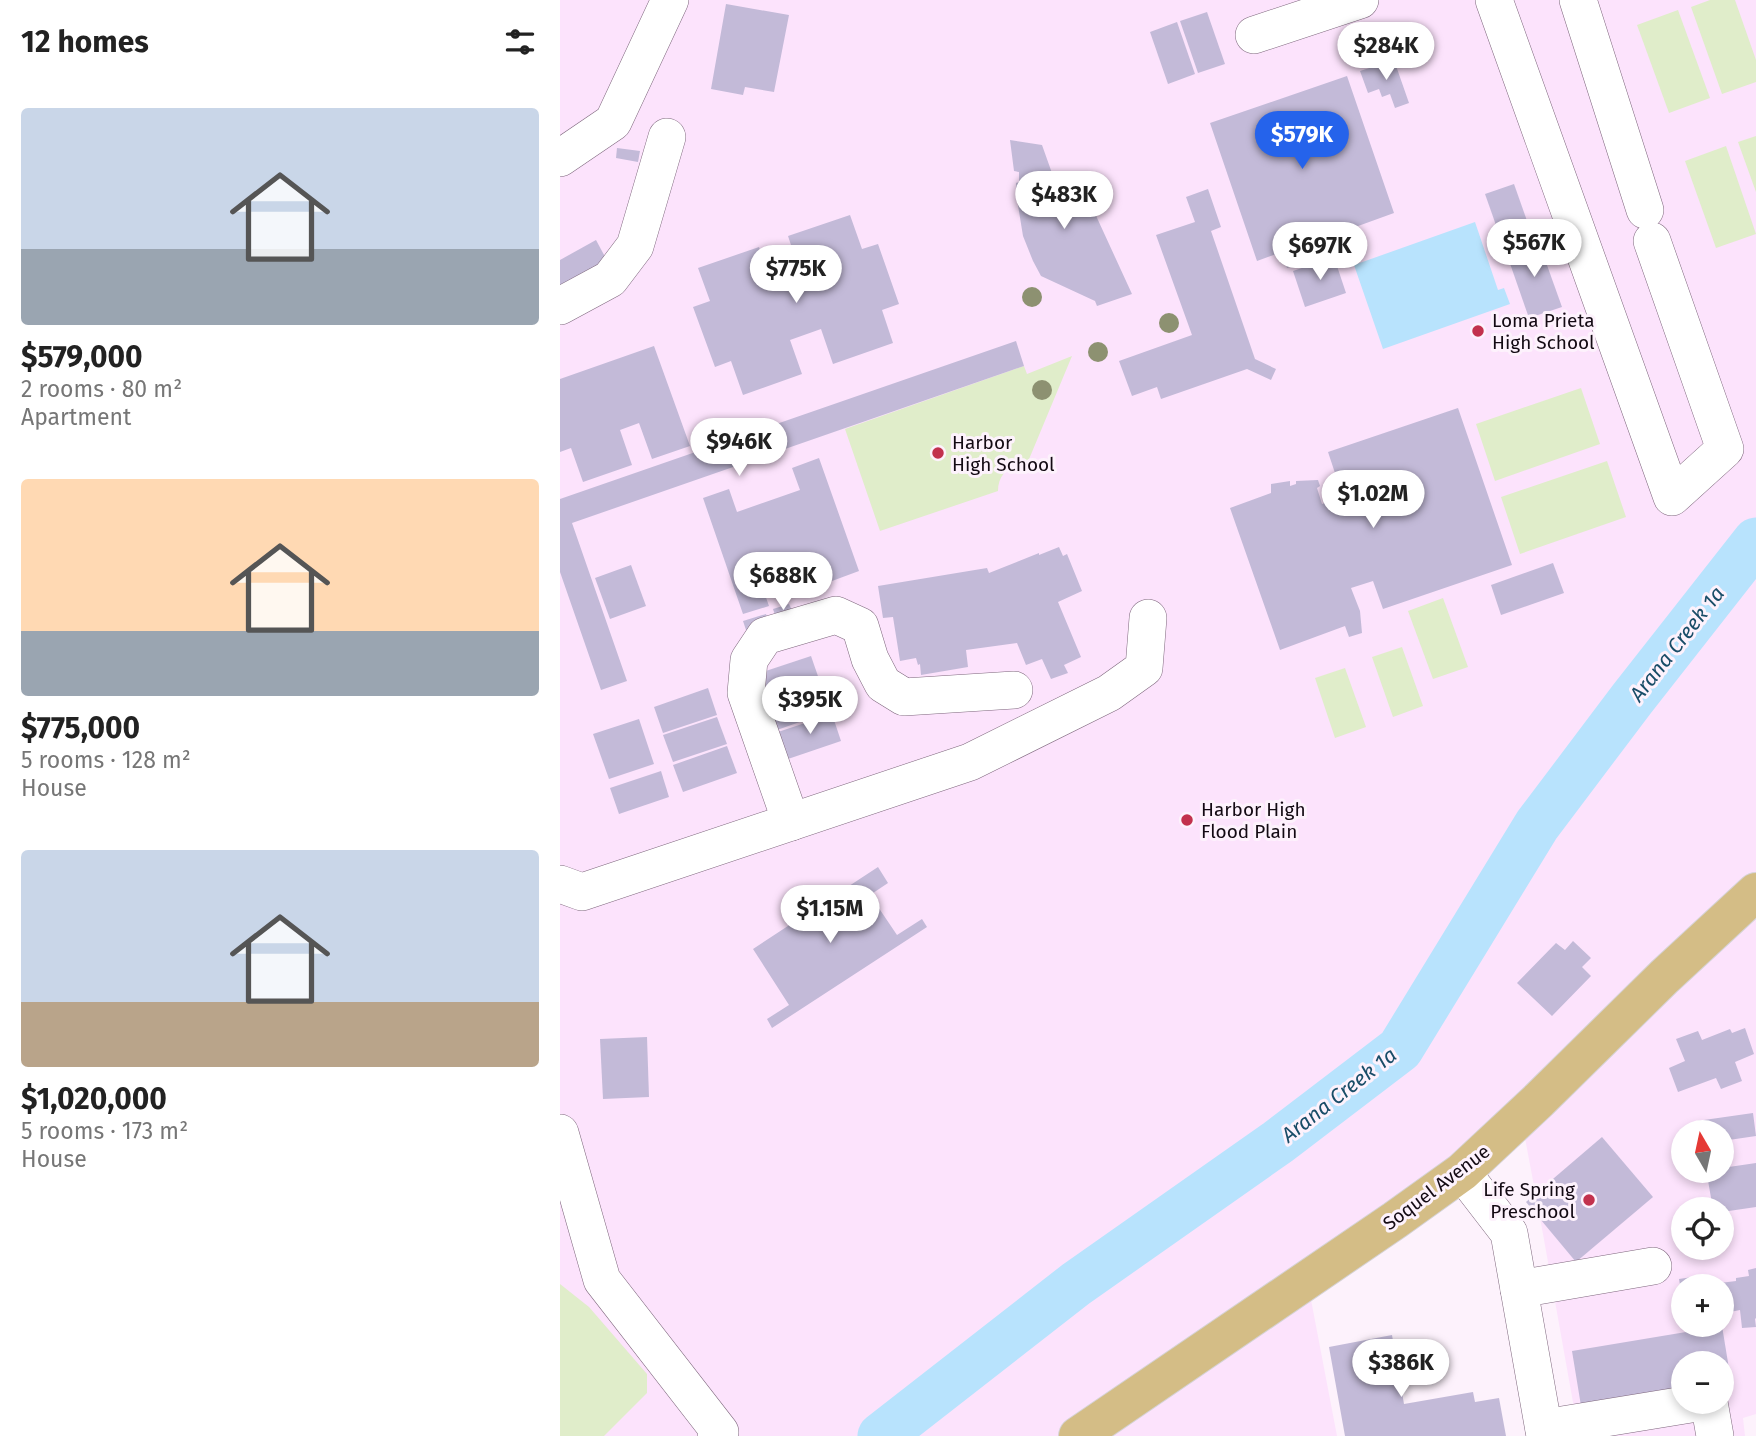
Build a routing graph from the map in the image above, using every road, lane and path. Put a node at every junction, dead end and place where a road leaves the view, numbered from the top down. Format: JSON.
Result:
{"nodes":[{"id":1,"x":670,"y":0,"type":"edge"},
{"id":2,"x":1360,"y":0,"type":"edge"},
{"id":3,"x":1494,"y":0,"type":"edge"},
{"id":4,"x":1578,"y":0,"type":"edge"},
{"id":5,"x":1254,"y":35,"type":"dead end"},
{"id":6,"x":667,"y":136,"type":"dead end"},
{"id":7,"x":560,"y":158,"type":"edge"},
{"id":8,"x":560,"y":306,"type":"edge"},
{"id":9,"x":1148,"y":618,"type":"dead end"},
{"id":10,"x":1014,"y":690,"type":"dead end"},
{"id":11,"x":791,"y":822,"type":"junction"},
{"id":12,"x":560,"y":884,"type":"edge"},
{"id":13,"x":1754,"y":899,"type":"edge"},
{"id":14,"x":560,"y":1133,"type":"edge"},
{"id":15,"x":1462,"y":1172,"type":"junction"},
{"id":16,"x":1653,"y":1266,"type":"dead end"},
{"id":17,"x":1519,"y":1289,"type":"junction"},
{"id":18,"x":1671,"y":1413,"type":"edge"},
{"id":19,"x":1711,"y":1414,"type":"edge"},
{"id":20,"x":1636,"y":1425,"type":"edge"},
{"id":21,"x":1544,"y":1432,"type":"edge"},
{"id":22,"x":716,"y":1436,"type":"edge"},
{"id":23,"x":1078,"y":1436,"type":"edge"},
{"id":24,"x":1715,"y":1436,"type":"edge"}],
"edges":[{"from":1,"to":7,"type":"street"},
{"from":2,"to":5,"type":"street"},
{"from":3,"to":4,"type":"street"},
{"from":6,"to":8,"type":"street"},
{"from":9,"to":11,"type":"street"},
{"from":10,"to":11,"type":"street"},
{"from":11,"to":12,"type":"street"},
{"from":13,"to":15,"type":"main road","name":"Soquel Avenue"},
{"from":14,"to":22,"type":"street"},
{"from":15,"to":17,"type":"street"},
{"from":15,"to":23,"type":"main road","name":"Soquel Avenue"},
{"from":16,"to":17,"type":"street"},
{"from":17,"to":21,"type":"street"},
{"from":18,"to":20,"type":"street"},
{"from":19,"to":24,"type":"street"},
{"from":20,"to":21,"type":"street"}]}
